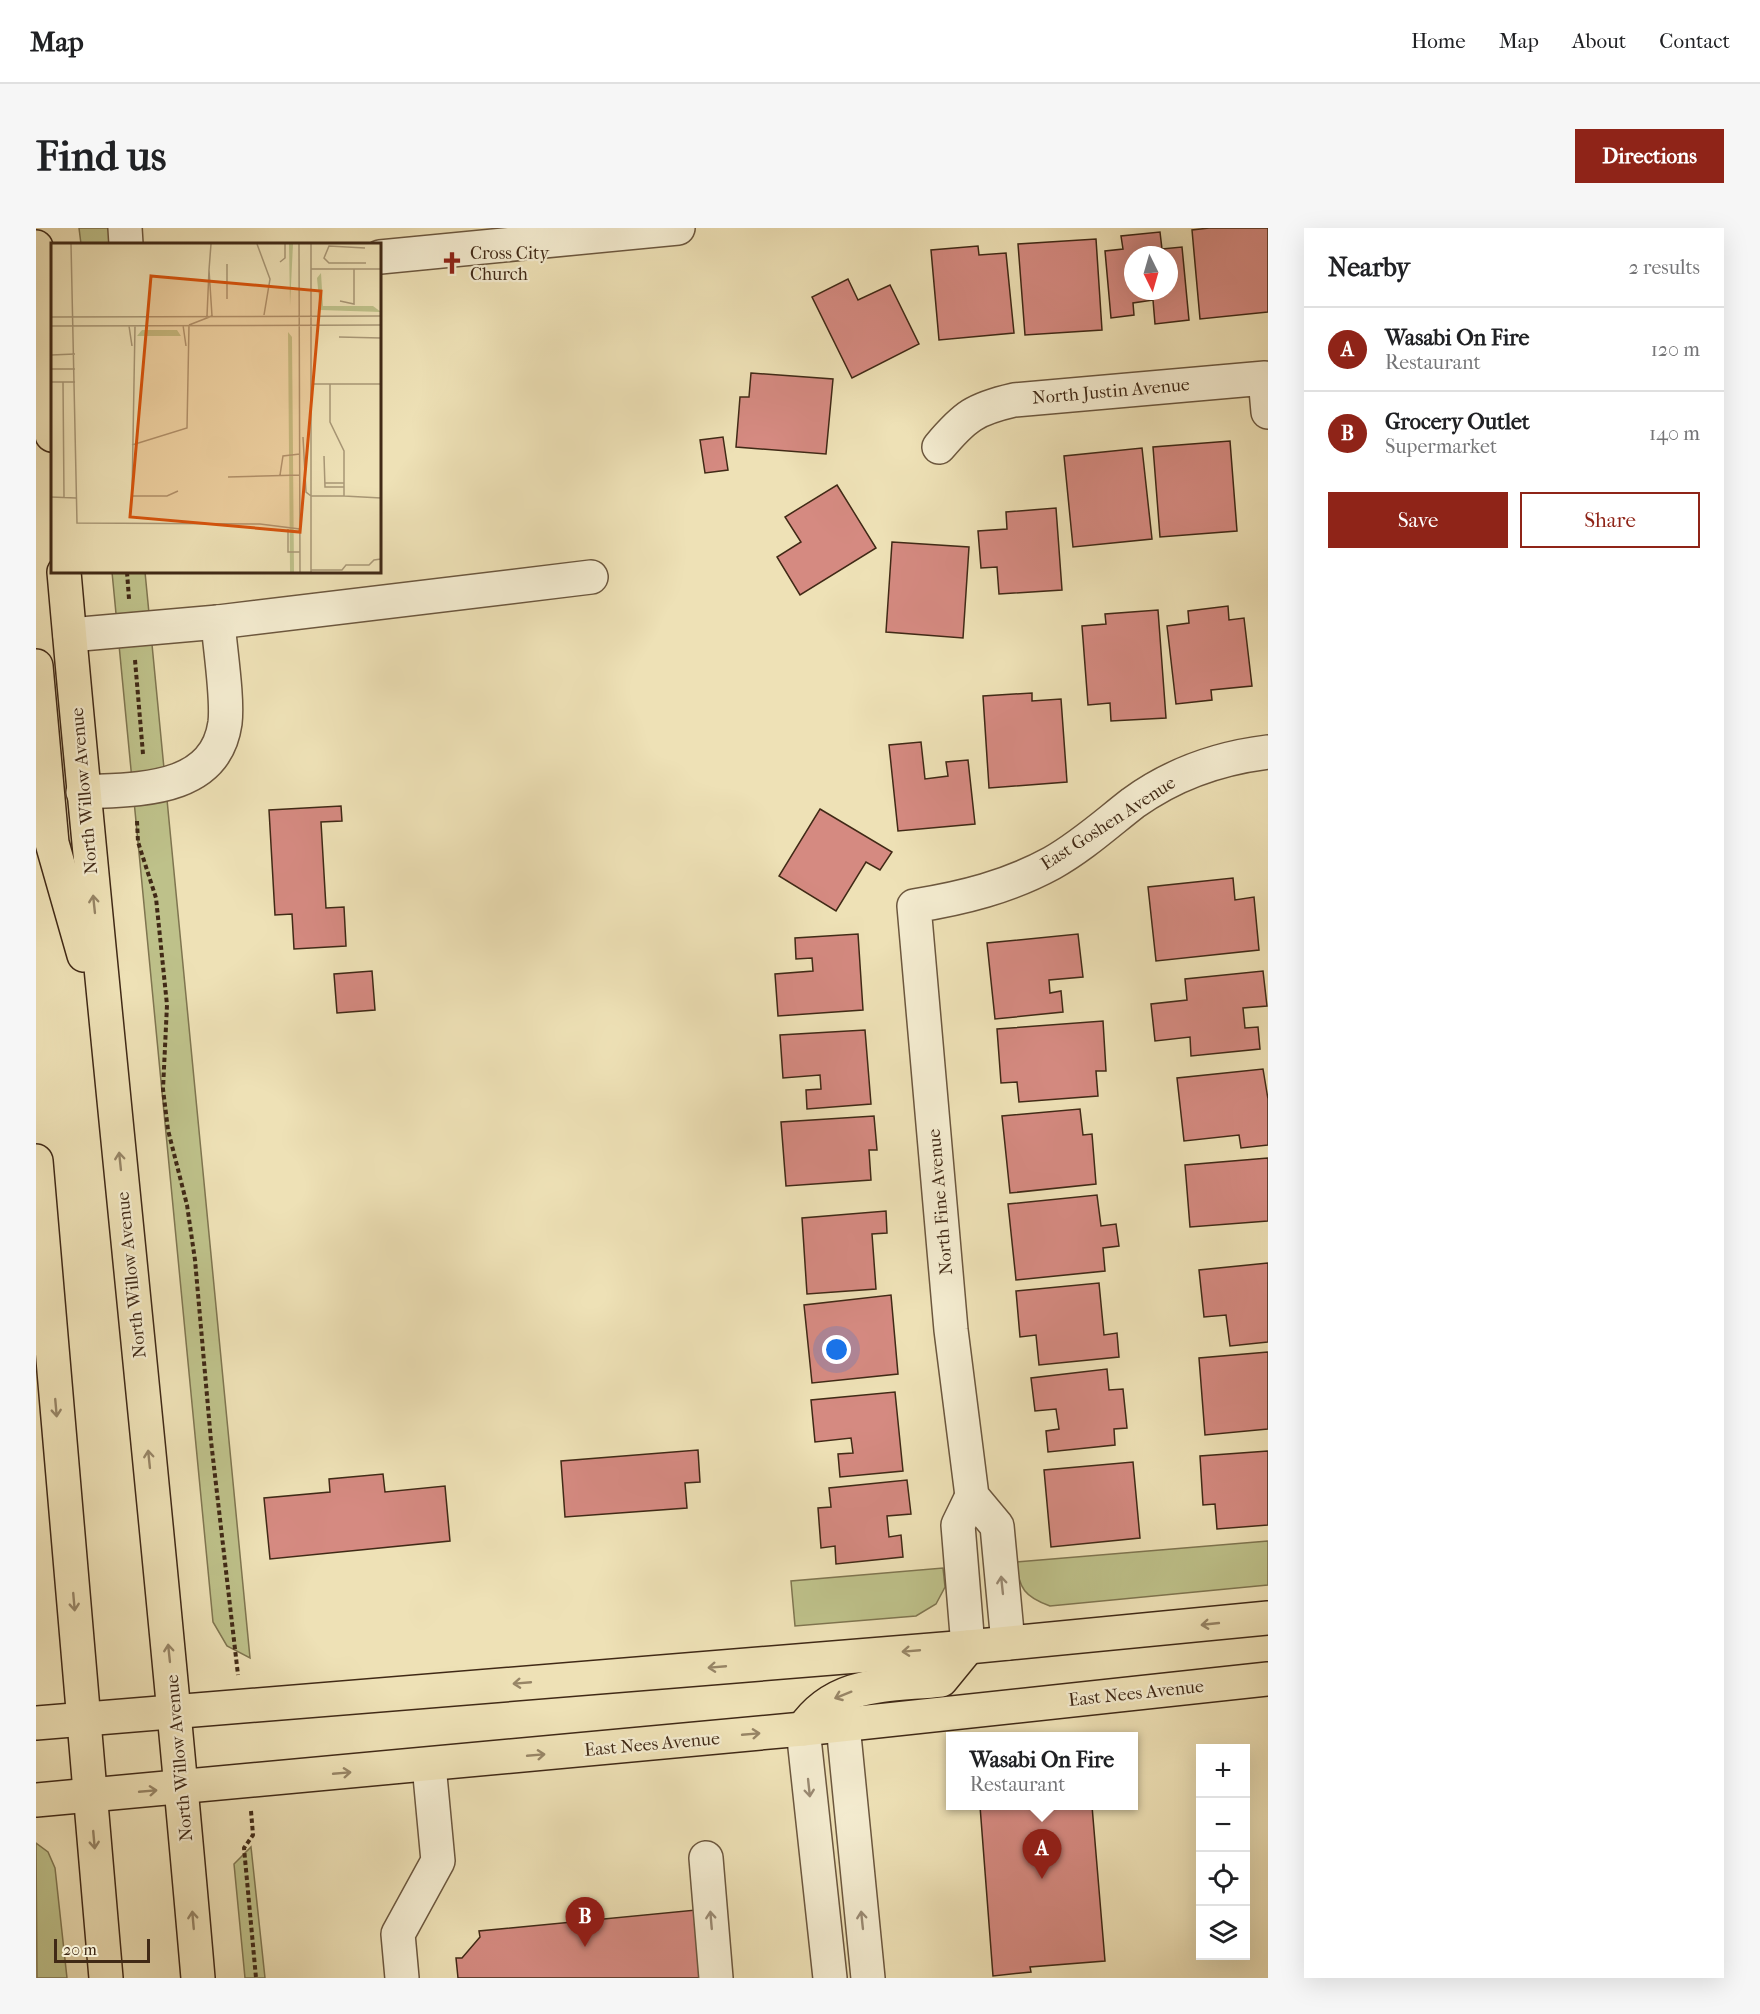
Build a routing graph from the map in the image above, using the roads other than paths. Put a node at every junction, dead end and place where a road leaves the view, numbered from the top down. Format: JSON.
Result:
{"nodes":[{"id":1,"x":125,"y":228,"type":"edge"},
{"id":2,"x":678,"y":228,"type":"edge"},
{"id":3,"x":126,"y":243,"type":"edge"},
{"id":4,"x":36,"y":248,"type":"edge"},
{"id":5,"x":51,"y":249,"type":"edge"},
{"id":6,"x":381,"y":257,"type":"edge"},
{"id":7,"x":1268,"y":412,"type":"edge"},
{"id":8,"x":51,"y":423,"type":"edge"},
{"id":9,"x":939,"y":447,"type":"dead end"},
{"id":10,"x":64,"y":573,"type":"edge"},
{"id":11,"x":591,"y":577,"type":"dead end"},
{"id":12,"x":218,"y":622,"type":"junction"},
{"id":13,"x":70,"y":635,"type":"junction"},
{"id":14,"x":36,"y":666,"type":"edge"},
{"id":15,"x":1268,"y":752,"type":"edge"},
{"id":16,"x":83,"y":792,"type":"junction"},
{"id":17,"x":914,"y":906,"type":"joint"},
{"id":18,"x":108,"y":1041,"type":"junction"},
{"id":19,"x":36,"y":1161,"type":"edge"},
{"id":20,"x":41,"y":1302,"type":"edge"},
{"id":21,"x":972,"y":1496,"type":"junction"},
{"id":22,"x":1268,"y":1618,"type":"edge"},
{"id":23,"x":1008,"y":1643,"type":"junction"},
{"id":24,"x":968,"y":1647,"type":"junction"},
{"id":25,"x":1268,"y":1679,"type":"edge"},
{"id":26,"x":174,"y":1712,"type":"junction"},
{"id":27,"x":84,"y":1719,"type":"junction"},
{"id":28,"x":36,"y":1723,"type":"edge"},
{"id":29,"x":843,"y":1725,"type":"junction"},
{"id":30,"x":803,"y":1729,"type":"junction"},
{"id":31,"x":429,"y":1765,"type":"junction"},
{"id":32,"x":182,"y":1788,"type":"junction"},
{"id":33,"x":90,"y":1796,"type":"junction"},
{"id":34,"x":36,"y":1800,"type":"edge"},
{"id":35,"x":706,"y":1858,"type":"dead end"},
{"id":36,"x":106,"y":1978,"type":"edge"},
{"id":37,"x":198,"y":1978,"type":"edge"},
{"id":38,"x":402,"y":1978,"type":"edge"},
{"id":39,"x":716,"y":1978,"type":"edge"},
{"id":40,"x":830,"y":1978,"type":"edge"},
{"id":41,"x":868,"y":1978,"type":"edge"}],
"edges":[{"from":1,"to":3,"type":"street"},
{"from":2,"to":6,"type":"street"},
{"from":4,"to":5,"type":"street"},
{"from":4,"to":8,"type":"main road"},
{"from":7,"to":9,"type":"street","name":"North Justin Avenue"},
{"from":10,"to":13,"type":"main road","name":"North Willow Avenue"},
{"from":11,"to":12,"type":"street"},
{"from":12,"to":13,"type":"street"},
{"from":12,"to":16,"type":"street"},
{"from":13,"to":16,"type":"main road","name":"North Willow Avenue"},
{"from":14,"to":18,"type":"main road"},
{"from":15,"to":17,"type":"street","name":"East Goshen Avenue"},
{"from":18,"to":16,"type":"main road","name":"North Willow Avenue","one_way":true},
{"from":17,"to":21,"type":"street","name":"North Fine Avenue"},
{"from":26,"to":18,"type":"main road","name":"North Willow Avenue","one_way":true},
{"from":19,"to":20,"type":"main road"},
{"from":20,"to":27,"type":"main road","one_way":true},
{"from":23,"to":21,"type":"street","one_way":true},
{"from":21,"to":24,"type":"street"},
{"from":22,"to":23,"type":"main road","one_way":true},
{"from":23,"to":24,"type":"main road"},
{"from":24,"to":26,"type":"main road","one_way":true},
{"from":24,"to":30,"type":"main road","one_way":true},
{"from":25,"to":29,"type":"main road","name":"East Nees Avenue"},
{"from":26,"to":27,"type":"main road"},
{"from":26,"to":32,"type":"main road","name":"North Willow Avenue"},
{"from":27,"to":28,"type":"main road"},
{"from":27,"to":33,"type":"main road"},
{"from":29,"to":30,"type":"main road","name":"East Nees Avenue"},
{"from":41,"to":29,"type":"street","one_way":true},
{"from":31,"to":30,"type":"main road","name":"East Nees Avenue","one_way":true},
{"from":30,"to":40,"type":"street","one_way":true},
{"from":32,"to":31,"type":"main road","name":"East Nees Avenue","one_way":true},
{"from":31,"to":38,"type":"street"},
{"from":33,"to":32,"type":"main road","name":"East Nees Avenue","one_way":true},
{"from":37,"to":32,"type":"main road","name":"North Willow Avenue","one_way":true},
{"from":33,"to":34,"type":"main road","name":"East Nees Avenue"},
{"from":33,"to":36,"type":"main road","one_way":true},
{"from":39,"to":35,"type":"street","one_way":true}]}
